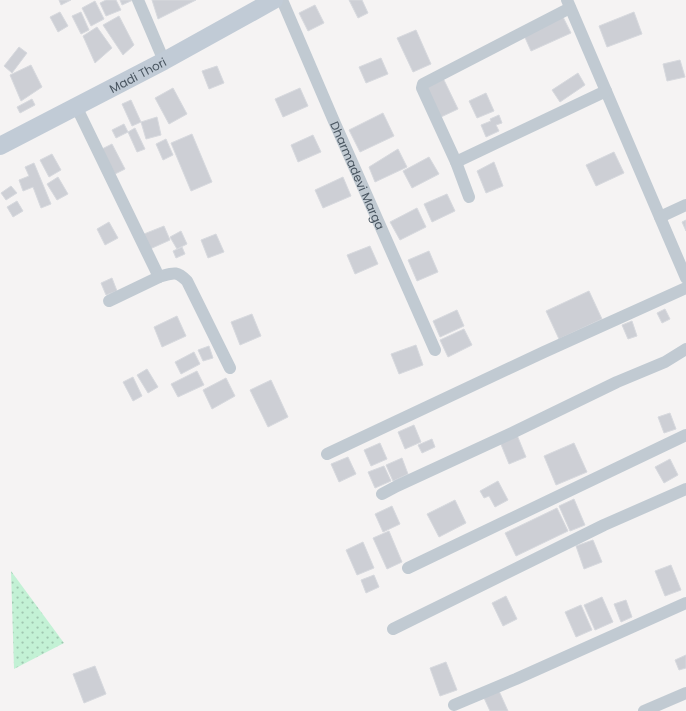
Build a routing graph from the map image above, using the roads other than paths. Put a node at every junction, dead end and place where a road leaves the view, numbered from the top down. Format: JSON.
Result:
{"nodes":[{"id":1,"x":138,"y":0,"type":"edge"},
{"id":2,"x":274,"y":0,"type":"edge"},
{"id":3,"x":282,"y":0,"type":"edge"},
{"id":4,"x":569,"y":4,"type":"edge"},
{"id":5,"x":164,"y":61,"type":"junction"},
{"id":6,"x":606,"y":91,"type":"junction"},
{"id":7,"x":76,"y":106,"type":"junction"},
{"id":8,"x":0,"y":146,"type":"edge"},
{"id":9,"x":456,"y":162,"type":"junction"},
{"id":10,"x":469,"y":197,"type":"dead end"},
{"id":11,"x":686,"y":205,"type":"edge"},
{"id":12,"x":660,"y":217,"type":"junction"},
{"id":13,"x":159,"y":277,"type":"junction"},
{"id":14,"x":686,"y":278,"type":"edge"},
{"id":15,"x":686,"y":288,"type":"edge"},
{"id":16,"x":108,"y":302,"type":"dead end"},
{"id":17,"x":686,"y":349,"type":"edge"},
{"id":18,"x":435,"y":350,"type":"dead end"},
{"id":19,"x":230,"y":368,"type":"dead end"},
{"id":20,"x":686,"y":435,"type":"edge"},
{"id":21,"x":327,"y":454,"type":"dead end"},
{"id":22,"x":686,"y":490,"type":"edge"},
{"id":23,"x":382,"y":494,"type":"dead end"},
{"id":24,"x":408,"y":568,"type":"dead end"},
{"id":25,"x":686,"y":603,"type":"edge"},
{"id":26,"x":393,"y":630,"type":"dead end"},
{"id":27,"x":686,"y":692,"type":"edge"},
{"id":28,"x":454,"y":705,"type":"dead end"},
{"id":29,"x":644,"y":711,"type":"edge"}],
"edges":[{"from":1,"to":5,"type":"street"},
{"from":2,"to":5,"type":"main road","name":"Madi Thori"},
{"from":3,"to":18,"type":"street","name":"Dharmadevi Marga"},
{"from":4,"to":6,"type":"street"},
{"from":4,"to":9,"type":"street"},
{"from":5,"to":7,"type":"main road","name":"Madi Thori"},
{"from":6,"to":9,"type":"street"},
{"from":6,"to":12,"type":"street"},
{"from":7,"to":8,"type":"main road","name":"Madi Thori"},
{"from":7,"to":13,"type":"street"},
{"from":9,"to":10,"type":"street"},
{"from":11,"to":12,"type":"street"},
{"from":12,"to":14,"type":"street"},
{"from":13,"to":16,"type":"street"},
{"from":13,"to":19,"type":"street"},
{"from":15,"to":21,"type":"street"},
{"from":17,"to":23,"type":"street"},
{"from":20,"to":24,"type":"street"},
{"from":22,"to":26,"type":"street"},
{"from":25,"to":28,"type":"street"},
{"from":27,"to":29,"type":"street"}]}
